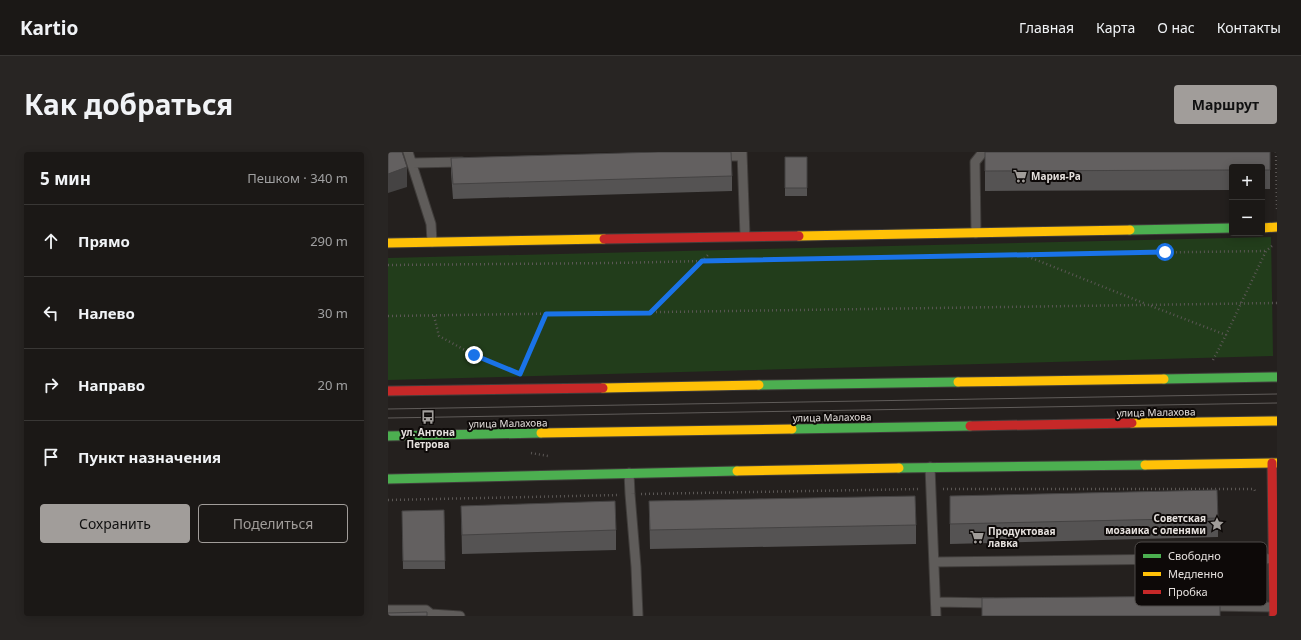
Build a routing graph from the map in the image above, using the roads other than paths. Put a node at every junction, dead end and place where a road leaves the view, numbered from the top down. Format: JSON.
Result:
{"nodes":[{"id":1,"x":408,"y":152,"type":"edge"},
{"id":2,"x":983,"y":152,"type":"edge"},
{"id":3,"x":742,"y":154,"type":"edge"},
{"id":4,"x":711,"y":156,"type":"edge"},
{"id":5,"x":474,"y":162,"type":"edge"},
{"id":6,"x":412,"y":163,"type":"junction"},
{"id":7,"x":1277,"y":227,"type":"edge"},
{"id":8,"x":1229,"y":228,"type":"edge"},
{"id":9,"x":1265,"y":228,"type":"edge"},
{"id":10,"x":976,"y":233,"type":"junction"},
{"id":11,"x":745,"y":236,"type":"junction"},
{"id":12,"x":432,"y":242,"type":"junction"},
{"id":13,"x":388,"y":243,"type":"edge"},
{"id":14,"x":1277,"y":377,"type":"edge"},
{"id":15,"x":388,"y":391,"type":"edge"},
{"id":16,"x":1277,"y":421,"type":"edge"},
{"id":17,"x":388,"y":436,"type":"edge"},
{"id":18,"x":1275,"y":463,"type":"edge"},
{"id":19,"x":930,"y":467,"type":"junction"},
{"id":20,"x":629,"y":473,"type":"junction"},
{"id":21,"x":388,"y":479,"type":"edge"},
{"id":22,"x":1267,"y":559,"type":"edge"},
{"id":23,"x":1273,"y":559,"type":"junction"},
{"id":24,"x":1135,"y":560,"type":"edge"},
{"id":25,"x":934,"y":562,"type":"junction"},
{"id":26,"x":936,"y":602,"type":"junction"},
{"id":27,"x":998,"y":603,"type":"edge"},
{"id":28,"x":1202,"y":606,"type":"edge"},
{"id":29,"x":388,"y":610,"type":"edge"},
{"id":30,"x":1274,"y":611,"type":"edge"},
{"id":31,"x":431,"y":615,"type":"edge"},
{"id":32,"x":460,"y":616,"type":"edge"},
{"id":33,"x":638,"y":616,"type":"edge"},
{"id":34,"x":936,"y":616,"type":"edge"}],
"edges":[{"from":1,"to":6,"type":"lane"},
{"from":2,"to":10,"type":"lane"},
{"from":3,"to":4,"type":"lane"},
{"from":3,"to":11,"type":"lane"},
{"from":5,"to":6,"type":"lane"},
{"from":6,"to":12,"type":"lane"},
{"from":7,"to":9,"type":"street"},
{"from":8,"to":10,"type":"street"},
{"from":10,"to":11,"type":"street"},
{"from":11,"to":12,"type":"street"},
{"from":12,"to":13,"type":"street"},
{"from":14,"to":15,"type":"street"},
{"from":16,"to":17,"type":"street","name":"улица Малахова"},
{"from":18,"to":19,"type":"street"},
{"from":18,"to":23,"type":"street"},
{"from":19,"to":20,"type":"street"},
{"from":19,"to":25,"type":"lane"},
{"from":20,"to":21,"type":"street"},
{"from":20,"to":33,"type":"lane"},
{"from":22,"to":23,"type":"lane"},
{"from":23,"to":30,"type":"street"},
{"from":24,"to":25,"type":"lane"},
{"from":25,"to":26,"type":"lane"},
{"from":26,"to":27,"type":"lane"},
{"from":26,"to":34,"type":"lane"},
{"from":28,"to":30,"type":"lane"},
{"from":29,"to":31,"type":"lane"},
{"from":31,"to":32,"type":"lane"}]}
